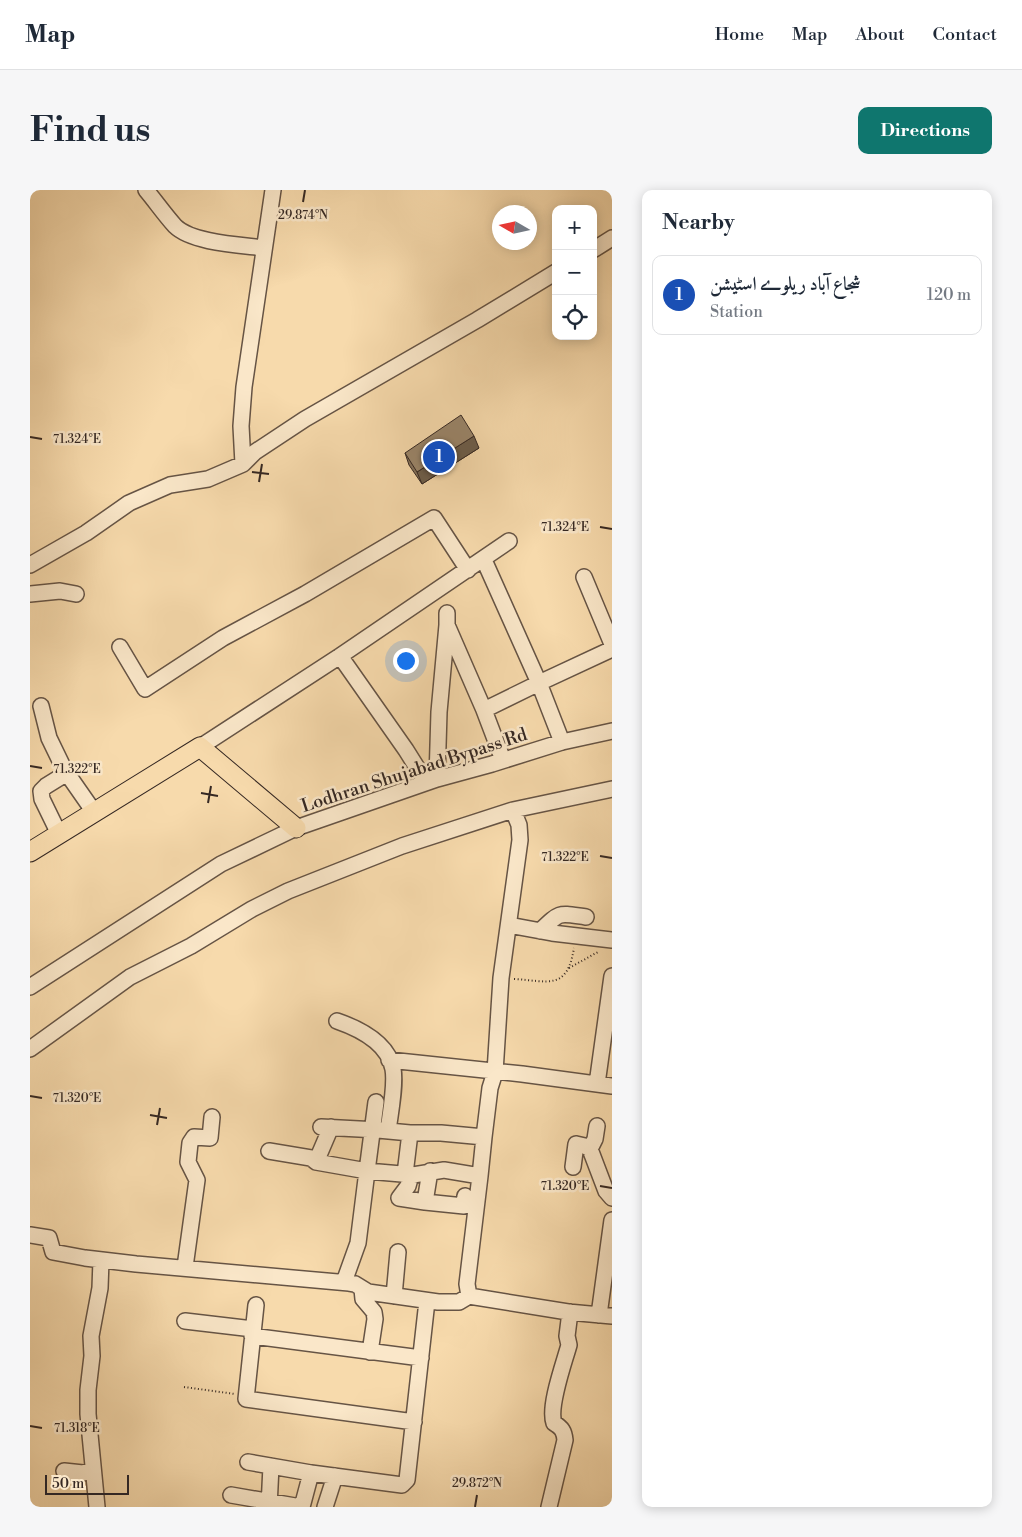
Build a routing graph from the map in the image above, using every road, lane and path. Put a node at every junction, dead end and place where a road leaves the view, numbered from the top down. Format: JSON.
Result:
{"nodes":[{"id":1,"x":146,"y":190,"type":"edge"},
{"id":2,"x":273,"y":190,"type":"edge"},
{"id":3,"x":612,"y":238,"type":"edge"},
{"id":4,"x":597,"y":247,"type":"edge"},
{"id":5,"x":264,"y":248,"type":"junction"},
{"id":6,"x":552,"y":274,"type":"edge"},
{"id":7,"x":243,"y":464,"type":"junction"},
{"id":8,"x":509,"y":541,"type":"dead end"},
{"id":9,"x":484,"y":560,"type":"junction"},
{"id":10,"x":30,"y":566,"type":"edge"},
{"id":11,"x":468,"y":570,"type":"junction"},
{"id":12,"x":584,"y":577,"type":"dead end"},
{"id":13,"x":30,"y":594,"type":"edge"},
{"id":14,"x":76,"y":594,"type":"dead end"},
{"id":15,"x":612,"y":644,"type":"edge"},
{"id":16,"x":120,"y":647,"type":"dead end"},
{"id":17,"x":612,"y":650,"type":"edge"},
{"id":18,"x":340,"y":656,"type":"junction"},
{"id":19,"x":539,"y":683,"type":"junction"},
{"id":20,"x":41,"y":706,"type":"dead end"},
{"id":21,"x":484,"y":710,"type":"junction"},
{"id":22,"x":612,"y":731,"type":"edge"},
{"id":23,"x":562,"y":742,"type":"junction"},
{"id":24,"x":200,"y":747,"type":"junction"},
{"id":25,"x":503,"y":760,"type":"junction"},
{"id":26,"x":67,"y":774,"type":"junction"},
{"id":27,"x":431,"y":780,"type":"junction"},
{"id":28,"x":612,"y":789,"type":"edge"},
{"id":29,"x":513,"y":810,"type":"junction"},
{"id":30,"x":94,"y":812,"type":"junction"},
{"id":31,"x":296,"y":828,"type":"junction"},
{"id":32,"x":59,"y":834,"type":"junction"},
{"id":33,"x":30,"y":852,"type":"edge"},
{"id":34,"x":586,"y":917,"type":"dead end"},
{"id":35,"x":509,"y":925,"type":"junction"},
{"id":36,"x":540,"y":931,"type":"junction"},
{"id":37,"x":575,"y":936,"type":"junction"},
{"id":38,"x":612,"y":940,"type":"edge"},
{"id":39,"x":598,"y":952,"type":"dead end"},
{"id":40,"x":569,"y":968,"type":"junction"},
{"id":41,"x":612,"y":976,"type":"edge"},
{"id":42,"x":501,"y":978,"type":"junction"},
{"id":43,"x":30,"y":987,"type":"edge"},
{"id":44,"x":337,"y":1021,"type":"dead end"},
{"id":45,"x":30,"y":1049,"type":"edge"},
{"id":46,"x":389,"y":1060,"type":"junction"},
{"id":47,"x":495,"y":1072,"type":"junction"},
{"id":48,"x":597,"y":1084,"type":"junction"},
{"id":49,"x":612,"y":1086,"type":"edge"},
{"id":50,"x":376,"y":1102,"type":"dead end"},
{"id":51,"x":212,"y":1116,"type":"dead end"},
{"id":52,"x":597,"y":1126,"type":"dead end"},
{"id":53,"x":381,"y":1130,"type":"junction"},
{"id":54,"x":410,"y":1133,"type":"junction"},
{"id":55,"x":484,"y":1137,"type":"junction"},
{"id":56,"x":590,"y":1149,"type":"junction"},
{"id":57,"x":269,"y":1151,"type":"dead end"},
{"id":58,"x":316,"y":1162,"type":"junction"},
{"id":59,"x":573,"y":1167,"type":"dead end"},
{"id":60,"x":367,"y":1171,"type":"junction"},
{"id":61,"x":430,"y":1171,"type":"junction"},
{"id":62,"x":408,"y":1175,"type":"junction"},
{"id":63,"x":480,"y":1176,"type":"junction"},
{"id":64,"x":465,"y":1196,"type":"dead end"},
{"id":65,"x":612,"y":1198,"type":"edge"},
{"id":66,"x":425,"y":1202,"type":"junction"},
{"id":67,"x":612,"y":1220,"type":"edge"},
{"id":68,"x":30,"y":1235,"type":"edge"},
{"id":69,"x":398,"y":1252,"type":"dead end"},
{"id":70,"x":101,"y":1260,"type":"junction"},
{"id":71,"x":185,"y":1267,"type":"junction"},
{"id":72,"x":344,"y":1282,"type":"junction"},
{"id":73,"x":362,"y":1288,"type":"junction"},
{"id":74,"x":394,"y":1296,"type":"junction"},
{"id":75,"x":469,"y":1296,"type":"junction"},
{"id":76,"x":428,"y":1301,"type":"junction"},
{"id":77,"x":256,"y":1305,"type":"dead end"},
{"id":78,"x":570,"y":1312,"type":"junction"},
{"id":79,"x":605,"y":1316,"type":"edge"},
{"id":80,"x":185,"y":1321,"type":"dead end"},
{"id":81,"x":253,"y":1333,"type":"junction"},
{"id":82,"x":370,"y":1352,"type":"junction"},
{"id":83,"x":421,"y":1358,"type":"junction"},
{"id":84,"x":184,"y":1387,"type":"dead end"},
{"id":85,"x":246,"y":1399,"type":"junction"},
{"id":86,"x":414,"y":1422,"type":"junction"},
{"id":87,"x":248,"y":1462,"type":"dead end"},
{"id":88,"x":271,"y":1466,"type":"junction"},
{"id":89,"x":93,"y":1470,"type":"junction"},
{"id":90,"x":64,"y":1471,"type":"dead end"},
{"id":91,"x":311,"y":1473,"type":"junction"},
{"id":92,"x":335,"y":1476,"type":"junction"},
{"id":93,"x":231,"y":1496,"type":"dead end"},
{"id":94,"x":269,"y":1504,"type":"edge"},
{"id":95,"x":97,"y":1507,"type":"edge"},
{"id":96,"x":301,"y":1507,"type":"edge"},
{"id":97,"x":325,"y":1507,"type":"edge"},
{"id":98,"x":549,"y":1507,"type":"edge"}],
"edges":[{"from":1,"to":5,"type":"street"},
{"from":2,"to":5,"type":"street"},
{"from":3,"to":4,"type":"street"},
{"from":5,"to":7,"type":"street"},
{"from":6,"to":7,"type":"street"},
{"from":7,"to":10,"type":"street"},
{"from":8,"to":9,"type":"street"},
{"from":9,"to":11,"type":"street"},
{"from":9,"to":19,"type":"street"},
{"from":11,"to":16,"type":"street"},
{"from":11,"to":18,"type":"street"},
{"from":12,"to":15,"type":"street"},
{"from":13,"to":14,"type":"street"},
{"from":17,"to":19,"type":"street"},
{"from":18,"to":24,"type":"street"},
{"from":18,"to":27,"type":"street"},
{"from":19,"to":21,"type":"street"},
{"from":19,"to":23,"type":"street"},
{"from":20,"to":26,"type":"street"},
{"from":21,"to":25,"type":"street"},
{"from":21,"to":27,"type":"street"},
{"from":22,"to":23,"type":"street","name":"Lodhran Shujabad Bypass Rd"},
{"from":23,"to":25,"type":"street","name":"Lodhran Shujabad Bypass Rd"},
{"from":24,"to":30,"type":"main road"},
{"from":24,"to":31,"type":"main road"},
{"from":25,"to":27,"type":"street","name":"Lodhran Shujabad Bypass Rd"},
{"from":26,"to":30,"type":"street"},
{"from":26,"to":32,"type":"street"},
{"from":27,"to":31,"type":"street","name":"Lodhran Shujabad Bypass Rd"},
{"from":28,"to":29,"type":"street"},
{"from":29,"to":35,"type":"street"},
{"from":29,"to":45,"type":"street"},
{"from":30,"to":32,"type":"main road"},
{"from":31,"to":43,"type":"street","name":"Lodhran Shujabad Bypass Rd"},
{"from":32,"to":33,"type":"main road"},
{"from":34,"to":36,"type":"street"},
{"from":35,"to":36,"type":"street"},
{"from":35,"to":42,"type":"street"},
{"from":36,"to":37,"type":"street"},
{"from":37,"to":38,"type":"street"},
{"from":37,"to":40,"type":"path"},
{"from":39,"to":40,"type":"path"},
{"from":40,"to":42,"type":"path"},
{"from":41,"to":48,"type":"street"},
{"from":42,"to":47,"type":"street"},
{"from":44,"to":46,"type":"street"},
{"from":46,"to":47,"type":"street"},
{"from":46,"to":53,"type":"street"},
{"from":47,"to":48,"type":"street"},
{"from":47,"to":55,"type":"street"},
{"from":48,"to":49,"type":"street"},
{"from":50,"to":53,"type":"street"},
{"from":51,"to":71,"type":"street"},
{"from":52,"to":56,"type":"street"},
{"from":53,"to":54,"type":"street"},
{"from":53,"to":58,"type":"street"},
{"from":53,"to":60,"type":"street"},
{"from":54,"to":55,"type":"street"},
{"from":54,"to":62,"type":"street"},
{"from":55,"to":63,"type":"street"},
{"from":56,"to":59,"type":"street"},
{"from":56,"to":65,"type":"street"},
{"from":57,"to":58,"type":"street"},
{"from":58,"to":60,"type":"street"},
{"from":60,"to":62,"type":"street"},
{"from":60,"to":72,"type":"street"},
{"from":61,"to":62,"type":"street"},
{"from":61,"to":63,"type":"street"},
{"from":61,"to":66,"type":"street"},
{"from":62,"to":66,"type":"street"},
{"from":63,"to":75,"type":"street"},
{"from":64,"to":66,"type":"street"},
{"from":67,"to":79,"type":"street"},
{"from":68,"to":70,"type":"street"},
{"from":69,"to":74,"type":"street"},
{"from":70,"to":71,"type":"street"},
{"from":70,"to":89,"type":"street"},
{"from":71,"to":72,"type":"street"},
{"from":72,"to":73,"type":"street"},
{"from":73,"to":74,"type":"street"},
{"from":73,"to":82,"type":"street"},
{"from":74,"to":76,"type":"street"},
{"from":75,"to":76,"type":"street"},
{"from":75,"to":78,"type":"street"},
{"from":76,"to":83,"type":"street"},
{"from":77,"to":81,"type":"street"},
{"from":78,"to":79,"type":"street"},
{"from":78,"to":98,"type":"street"},
{"from":80,"to":81,"type":"street"},
{"from":81,"to":82,"type":"street"},
{"from":81,"to":85,"type":"street"},
{"from":82,"to":83,"type":"street"},
{"from":83,"to":86,"type":"street"},
{"from":84,"to":85,"type":"path"},
{"from":85,"to":86,"type":"street"},
{"from":86,"to":92,"type":"street"},
{"from":87,"to":88,"type":"street"},
{"from":88,"to":91,"type":"street"},
{"from":88,"to":94,"type":"street"},
{"from":89,"to":90,"type":"street"},
{"from":89,"to":95,"type":"street"},
{"from":91,"to":92,"type":"street"},
{"from":91,"to":96,"type":"street"},
{"from":92,"to":97,"type":"street"},
{"from":93,"to":94,"type":"street"},
{"from":94,"to":96,"type":"street"}]}
